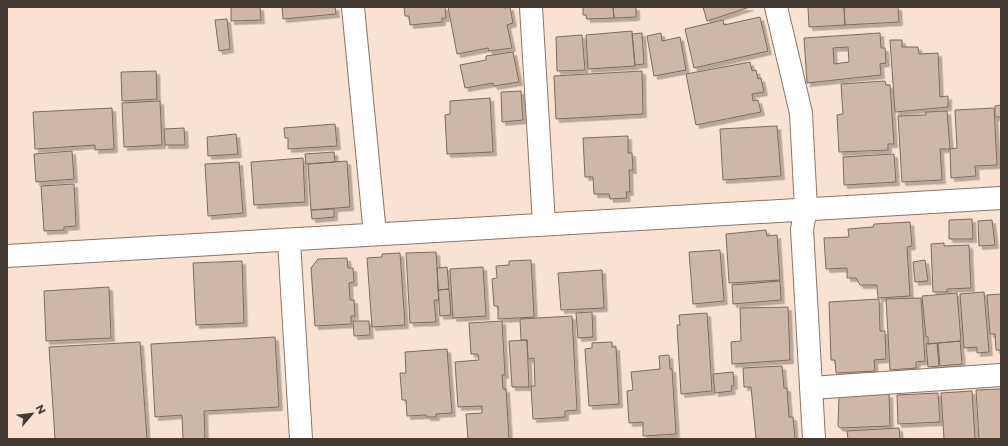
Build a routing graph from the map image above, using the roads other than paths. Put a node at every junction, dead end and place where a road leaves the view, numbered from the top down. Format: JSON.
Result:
{"nodes":[{"id":1,"x":353,"y":7,"type":"edge"},
{"id":2,"x":531,"y":7,"type":"edge"},
{"id":3,"x":776,"y":7,"type":"edge"},
{"id":4,"x":1001,"y":198,"type":"edge"},
{"id":5,"x":806,"y":209,"type":"junction"},
{"id":6,"x":544,"y":224,"type":"junction"},
{"id":7,"x":375,"y":234,"type":"junction"},
{"id":8,"x":289,"y":241,"type":"junction"},
{"id":9,"x":7,"y":256,"type":"edge"},
{"id":10,"x":1001,"y":375,"type":"edge"},
{"id":11,"x":811,"y":388,"type":"junction"},
{"id":12,"x":300,"y":439,"type":"edge"},
{"id":13,"x":814,"y":439,"type":"edge"}],
"edges":[{"from":1,"to":7,"type":"street"},
{"from":2,"to":6,"type":"street"},
{"from":3,"to":5,"type":"street"},
{"from":4,"to":5,"type":"street"},
{"from":5,"to":6,"type":"street"},
{"from":5,"to":11,"type":"street"},
{"from":6,"to":7,"type":"street"},
{"from":7,"to":8,"type":"street"},
{"from":8,"to":9,"type":"street"},
{"from":8,"to":12,"type":"street"},
{"from":10,"to":11,"type":"street"},
{"from":11,"to":13,"type":"street"}]}
